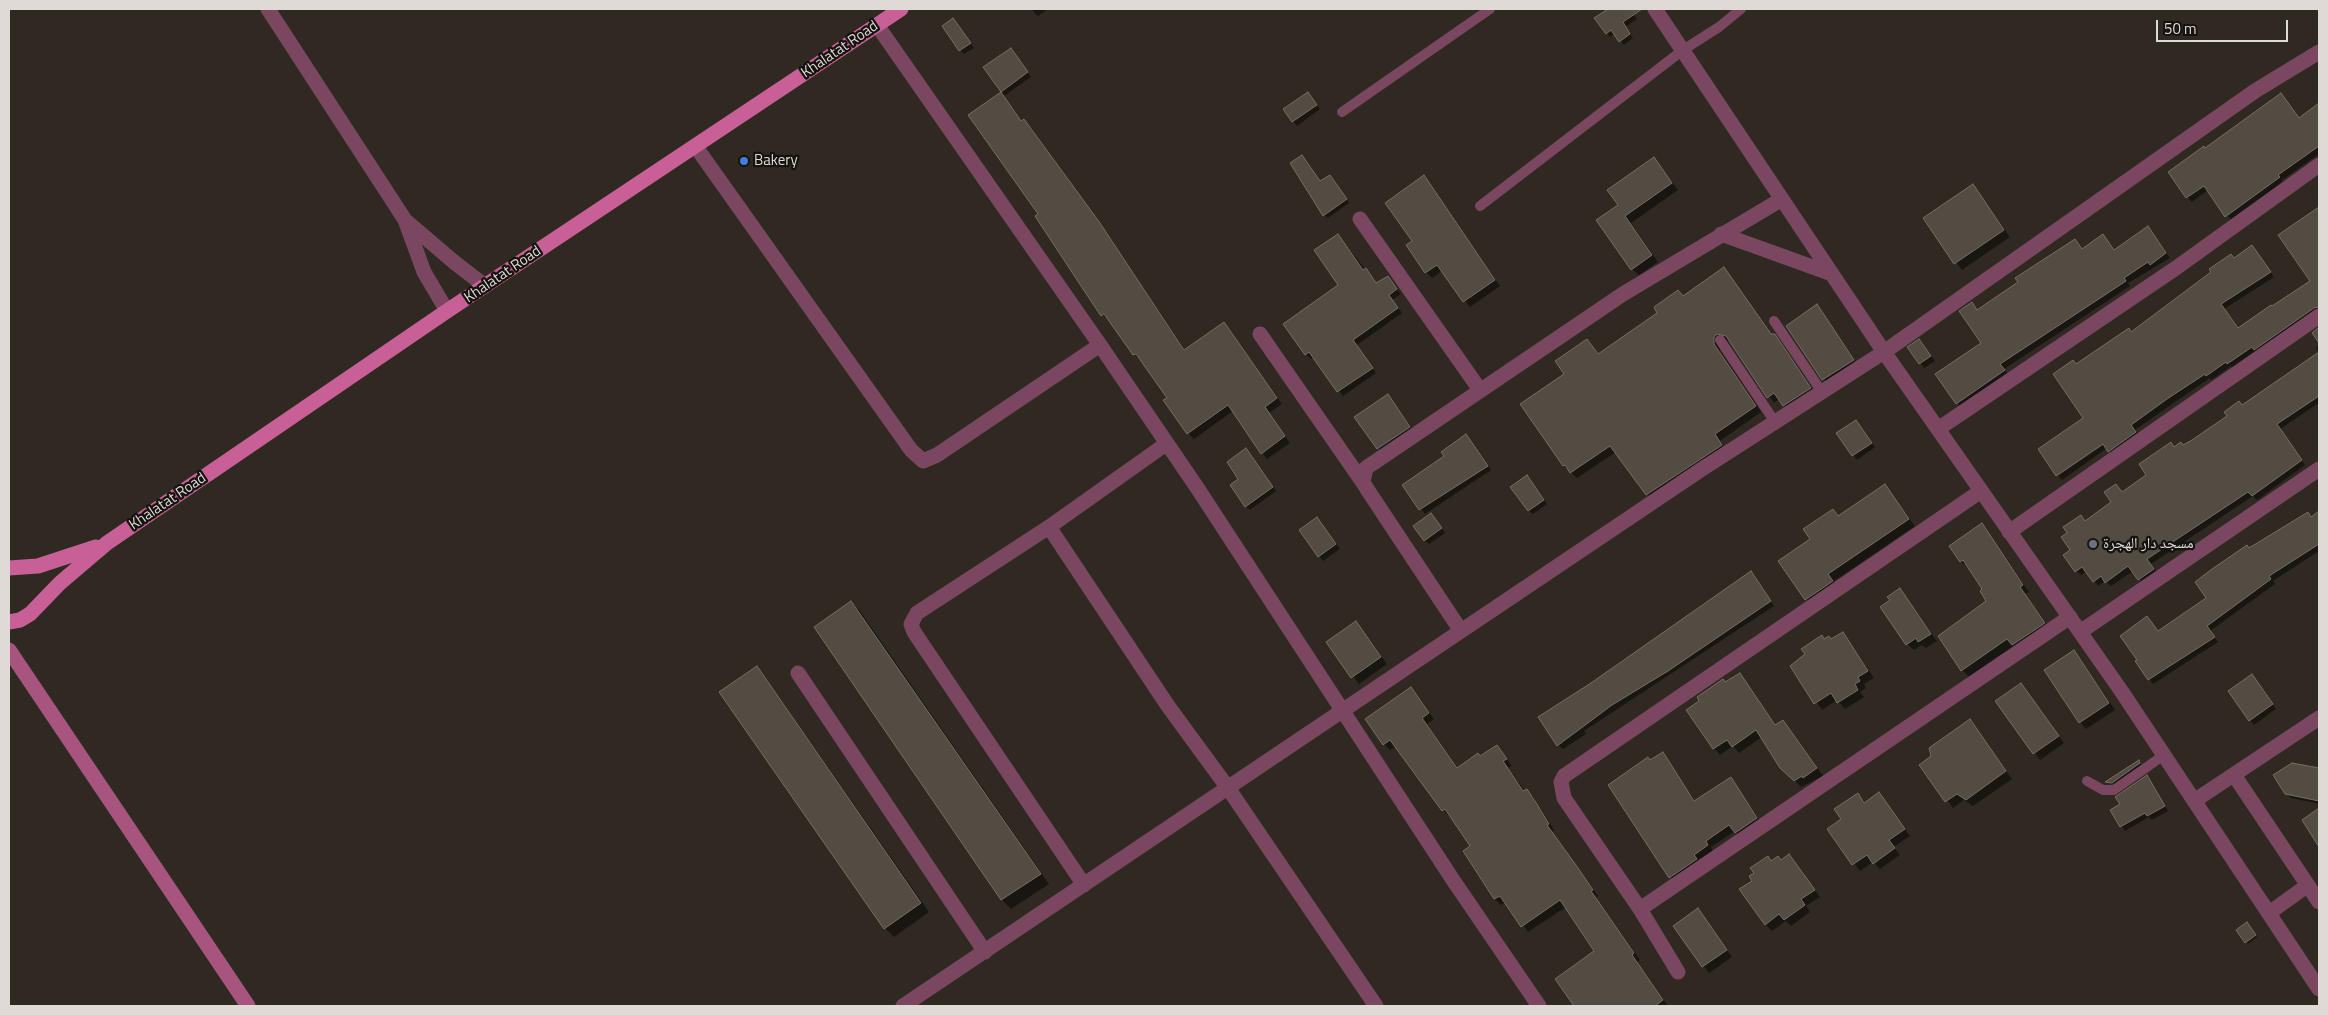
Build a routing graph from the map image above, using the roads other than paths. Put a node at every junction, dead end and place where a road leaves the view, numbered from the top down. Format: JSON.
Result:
{"nodes":[{"id":1,"x":268,"y":9,"type":"edge"},
{"id":2,"x":901,"y":9,"type":"edge"},
{"id":3,"x":1490,"y":9,"type":"edge"},
{"id":4,"x":1655,"y":9,"type":"edge"},
{"id":5,"x":1740,"y":9,"type":"edge"},
{"id":6,"x":877,"y":25,"type":"junction"},
{"id":7,"x":1683,"y":50,"type":"junction"},
{"id":8,"x":2319,"y":52,"type":"edge"},
{"id":9,"x":1342,"y":112,"type":"dead end"},
{"id":10,"x":696,"y":147,"type":"junction"},
{"id":11,"x":2319,"y":165,"type":"edge"},
{"id":12,"x":1782,"y":199,"type":"junction"},
{"id":13,"x":1480,"y":206,"type":"dead end"},
{"id":14,"x":1360,"y":218,"type":"dead end"},
{"id":15,"x":405,"y":220,"type":"junction"},
{"id":16,"x":1721,"y":234,"type":"junction"},
{"id":17,"x":1832,"y":274,"type":"junction"},
{"id":18,"x":485,"y":286,"type":"junction"},
{"id":19,"x":447,"y":311,"type":"junction"},
{"id":20,"x":2319,"y":316,"type":"edge"},
{"id":21,"x":1774,"y":321,"type":"dead end"},
{"id":22,"x":1260,"y":334,"type":"dead end"},
{"id":23,"x":1720,"y":340,"type":"dead end"},
{"id":24,"x":1100,"y":344,"type":"junction"},
{"id":25,"x":1884,"y":352,"type":"junction"},
{"id":26,"x":1480,"y":390,"type":"junction"},
{"id":27,"x":1822,"y":392,"type":"junction"},
{"id":28,"x":1775,"y":422,"type":"junction"},
{"id":29,"x":1938,"y":429,"type":"junction"},
{"id":30,"x":1166,"y":444,"type":"junction"},
{"id":31,"x":2319,"y":469,"type":"edge"},
{"id":32,"x":1367,"y":489,"type":"junction"},
{"id":33,"x":1981,"y":491,"type":"junction"},
{"id":34,"x":1049,"y":527,"type":"junction"},
{"id":35,"x":2010,"y":532,"type":"junction"},
{"id":36,"x":107,"y":543,"type":"junction"},
{"id":37,"x":9,"y":568,"type":"edge"},
{"id":38,"x":2070,"y":617,"type":"junction"},
{"id":39,"x":9,"y":622,"type":"edge"},
{"id":40,"x":1461,"y":631,"type":"junction"},
{"id":41,"x":2080,"y":632,"type":"junction"},
{"id":42,"x":9,"y":650,"type":"edge"},
{"id":43,"x":798,"y":673,"type":"dead end"},
{"id":44,"x":1342,"y":711,"type":"junction"},
{"id":45,"x":2319,"y":718,"type":"edge"},
{"id":46,"x":2164,"y":755,"type":"junction"},
{"id":47,"x":2234,"y":775,"type":"junction"},
{"id":48,"x":2087,"y":781,"type":"dead end"},
{"id":49,"x":1228,"y":788,"type":"junction"},
{"id":50,"x":2194,"y":801,"type":"junction"},
{"id":51,"x":1084,"y":885,"type":"junction"},
{"id":52,"x":2308,"y":885,"type":"junction"},
{"id":53,"x":2319,"y":902,"type":"edge"},
{"id":54,"x":1640,"y":909,"type":"junction"},
{"id":55,"x":2269,"y":913,"type":"junction"},
{"id":56,"x":984,"y":952,"type":"junction"},
{"id":57,"x":1678,"y":972,"type":"dead end"},
{"id":58,"x":2319,"y":989,"type":"edge"},
{"id":59,"x":248,"y":1006,"type":"edge"},
{"id":60,"x":903,"y":1006,"type":"edge"},
{"id":61,"x":1376,"y":1006,"type":"edge"},
{"id":62,"x":1539,"y":1006,"type":"edge"}],
"edges":[{"from":1,"to":15,"type":"street"},
{"from":2,"to":6,"type":"main road","name":"Khalatat Road"},
{"from":3,"to":9,"type":"lane"},
{"from":4,"to":7,"type":"street"},
{"from":5,"to":7,"type":"lane"},
{"from":6,"to":10,"type":"main road","name":"Khalatat Road"},
{"from":6,"to":24,"type":"street"},
{"from":7,"to":12,"type":"street"},
{"from":7,"to":13,"type":"lane"},
{"from":8,"to":25,"type":"street"},
{"from":10,"to":18,"type":"main road","name":"Khalatat Road"},
{"from":10,"to":24,"type":"street"},
{"from":11,"to":29,"type":"street"},
{"from":12,"to":16,"type":"street"},
{"from":12,"to":17,"type":"street"},
{"from":14,"to":26,"type":"street"},
{"from":15,"to":18,"type":"street"},
{"from":15,"to":19,"type":"street"},
{"from":16,"to":17,"type":"street"},
{"from":16,"to":26,"type":"street"},
{"from":17,"to":25,"type":"street"},
{"from":18,"to":19,"type":"main road","name":"Khalatat Road"},
{"from":19,"to":36,"type":"main road","name":"Khalatat Road"},
{"from":20,"to":35,"type":"street"},
{"from":21,"to":27,"type":"lane"},
{"from":22,"to":32,"type":"street"},
{"from":23,"to":28,"type":"lane"},
{"from":24,"to":30,"type":"street"},
{"from":25,"to":27,"type":"street"},
{"from":25,"to":29,"type":"street"},
{"from":26,"to":32,"type":"street"},
{"from":27,"to":28,"type":"street"},
{"from":28,"to":40,"type":"street"},
{"from":29,"to":33,"type":"street"},
{"from":30,"to":34,"type":"street"},
{"from":30,"to":44,"type":"street"},
{"from":31,"to":41,"type":"street"},
{"from":32,"to":40,"type":"street"},
{"from":33,"to":35,"type":"street"},
{"from":33,"to":54,"type":"street"},
{"from":34,"to":49,"type":"street"},
{"from":34,"to":51,"type":"street"},
{"from":35,"to":38,"type":"street"},
{"from":36,"to":37,"type":"main road"},
{"from":36,"to":39,"type":"main road"},
{"from":38,"to":41,"type":"street"},
{"from":38,"to":54,"type":"street"},
{"from":40,"to":44,"type":"street"},
{"from":41,"to":46,"type":"street"},
{"from":42,"to":59,"type":"main road"},
{"from":43,"to":56,"type":"street"},
{"from":44,"to":49,"type":"street"},
{"from":44,"to":62,"type":"street"},
{"from":45,"to":47,"type":"street"},
{"from":46,"to":48,"type":"lane"},
{"from":46,"to":50,"type":"street"},
{"from":47,"to":50,"type":"street"},
{"from":47,"to":52,"type":"street"},
{"from":49,"to":51,"type":"street"},
{"from":49,"to":61,"type":"street"},
{"from":50,"to":55,"type":"street"},
{"from":51,"to":56,"type":"street"},
{"from":52,"to":53,"type":"street"},
{"from":52,"to":55,"type":"street"},
{"from":54,"to":57,"type":"street"},
{"from":55,"to":58,"type":"street"},
{"from":56,"to":60,"type":"street"}]}
